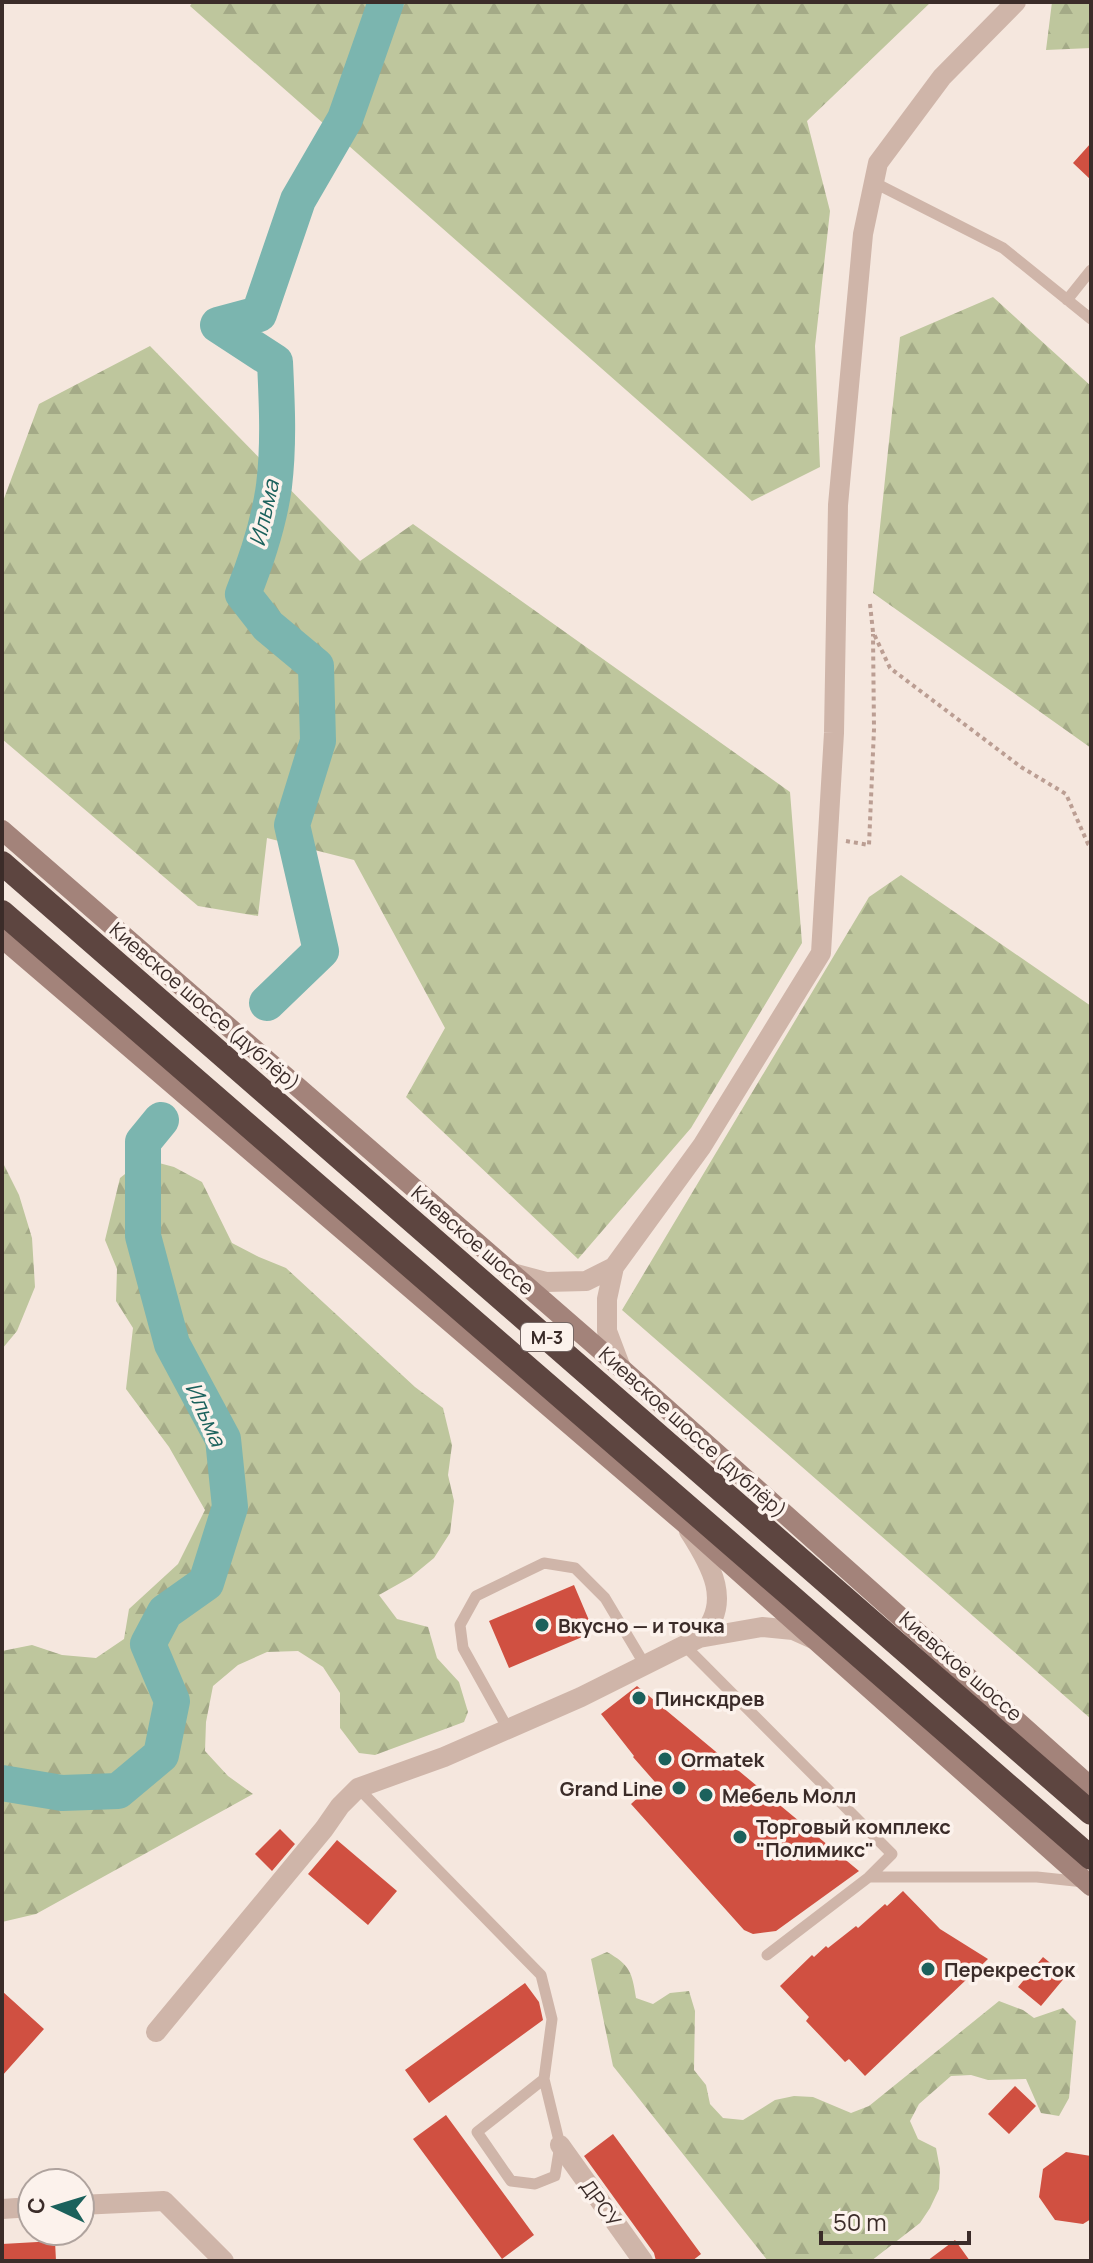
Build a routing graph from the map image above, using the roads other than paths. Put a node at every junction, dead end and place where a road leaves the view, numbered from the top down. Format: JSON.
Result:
{"nodes":[{"id":1,"x":1016,"y":2,"type":"edge"},
{"id":2,"x":873,"y":182,"type":"junction"},
{"id":3,"x":1091,"y":270,"type":"edge"},
{"id":4,"x":1067,"y":300,"type":"junction"},
{"id":5,"x":1091,"y":319,"type":"edge"},
{"id":6,"x":2,"y":830,"type":"edge"},
{"id":7,"x":2,"y":863,"type":"edge"},
{"id":8,"x":2,"y":912,"type":"edge"},
{"id":9,"x":2,"y":938,"type":"edge"},
{"id":10,"x":2,"y":952,"type":"edge"},
{"id":11,"x":26,"y":958,"type":"junction"},
{"id":12,"x":614,"y":1267,"type":"junction"},
{"id":13,"x":512,"y":1273,"type":"junction"},
{"id":14,"x":621,"y":1368,"type":"junction"},
{"id":15,"x":694,"y":1522,"type":"junction"},
{"id":16,"x":813,"y":1639,"type":"junction"},
{"id":17,"x":691,"y":1642,"type":"junction"},
{"id":18,"x":645,"y":1665,"type":"junction"},
{"id":19,"x":508,"y":1729,"type":"junction"},
{"id":20,"x":1091,"y":1787,"type":"edge"},
{"id":21,"x":358,"y":1788,"type":"junction"},
{"id":22,"x":1091,"y":1813,"type":"edge"},
{"id":23,"x":1090,"y":1876,"type":"edge"},
{"id":24,"x":869,"y":1877,"type":"junction"},
{"id":25,"x":767,"y":1955,"type":"dead end"},
{"id":26,"x":156,"y":2032,"type":"dead end"},
{"id":27,"x":544,"y":2079,"type":"junction"},
{"id":28,"x":560,"y":2145,"type":"junction"},
{"id":29,"x":96,"y":2204,"type":"edge"},
{"id":30,"x":224,"y":2261,"type":"edge"},
{"id":31,"x":643,"y":2261,"type":"edge"}],
"edges":[{"from":1,"to":2,"type":"street"},
{"from":2,"to":4,"type":"lane"},
{"from":2,"to":12,"type":"street"},
{"from":3,"to":4,"type":"lane"},
{"from":4,"to":5,"type":"lane"},
{"from":6,"to":13,"type":"main road","name":"Киевское шоссе (дублёр)"},
{"from":7,"to":22,"type":"highway","name":"Киевское шоссе","number":"М-3"},
{"from":8,"to":15,"type":"highway","number":"М-3"},
{"from":9,"to":11,"type":"main road"},
{"from":10,"to":11,"type":"lane"},
{"from":11,"to":15,"type":"main road"},
{"from":12,"to":13,"type":"street"},
{"from":12,"to":14,"type":"street"},
{"from":13,"to":14,"type":"main road","name":"Киевское шоссе (дублёр)"},
{"from":14,"to":20,"type":"main road","name":"Киевское шоссе (дублёр)"},
{"from":15,"to":16,"type":"main road"},
{"from":15,"to":17,"type":"street"},
{"from":15,"to":23,"type":"highway","number":"М-3"},
{"from":16,"to":17,"type":"street"},
{"from":16,"to":23,"type":"main road"},
{"from":17,"to":18,"type":"street"},
{"from":17,"to":24,"type":"lane"},
{"from":18,"to":19,"type":"street"},
{"from":18,"to":19,"type":"lane"},
{"from":19,"to":21,"type":"street"},
{"from":21,"to":26,"type":"street"},
{"from":21,"to":27,"type":"lane"},
{"from":23,"to":24,"type":"lane"},
{"from":24,"to":25,"type":"lane"},
{"from":27,"to":28,"type":"lane"},
{"from":27,"to":28,"type":"lane"},
{"from":28,"to":31,"type":"street","name":"ДРСУ"},
{"from":29,"to":30,"type":"street"}]}
